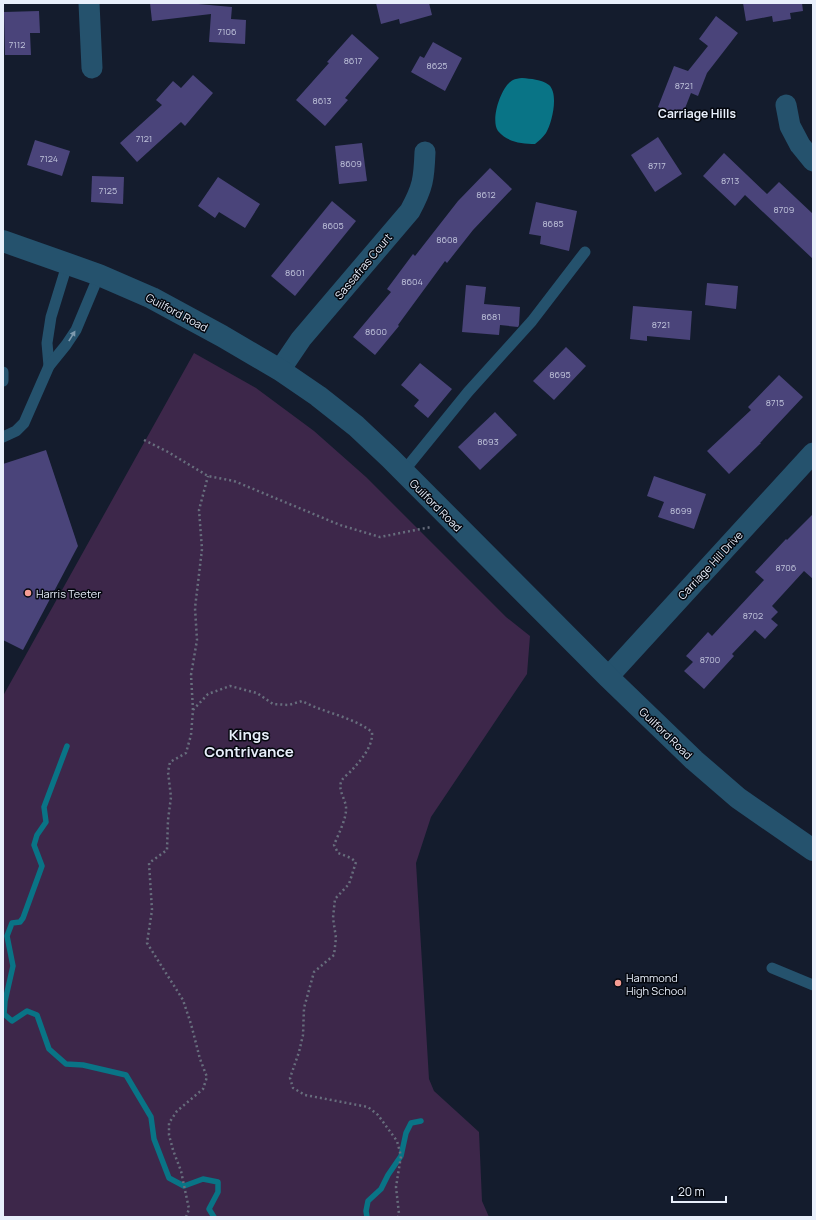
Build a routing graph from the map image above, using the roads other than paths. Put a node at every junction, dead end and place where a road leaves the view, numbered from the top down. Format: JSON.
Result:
{"nodes":[{"id":1,"x":89,"y":3,"type":"edge"},
{"id":2,"x":92,"y":68,"type":"dead end"},
{"id":3,"x":786,"y":105,"type":"dead end"},
{"id":4,"x":425,"y":152,"type":"dead end"},
{"id":5,"x":813,"y":161,"type":"edge"},
{"id":6,"x":3,"y":242,"type":"edge"},
{"id":7,"x":585,"y":252,"type":"dead end"},
{"id":8,"x":67,"y":265,"type":"junction"},
{"id":9,"x":99,"y":276,"type":"junction"},
{"id":10,"x":48,"y":366,"type":"junction"},
{"id":11,"x":280,"y":370,"type":"junction"},
{"id":12,"x":3,"y":372,"type":"edge"},
{"id":13,"x":3,"y":381,"type":"edge"},
{"id":14,"x":3,"y":437,"type":"edge"},
{"id":15,"x":813,"y":453,"type":"edge"},
{"id":16,"x":403,"y":472,"type":"junction"},
{"id":17,"x":608,"y":678,"type":"junction"},
{"id":18,"x":813,"y":850,"type":"edge"},
{"id":19,"x":772,"y":968,"type":"dead end"},
{"id":20,"x":813,"y":985,"type":"edge"}],
"edges":[{"from":1,"to":2,"type":"street"},
{"from":3,"to":5,"type":"street"},
{"from":4,"to":11,"type":"street","name":"Sassafras Court"},
{"from":6,"to":8,"type":"street","name":"Guilford Road"},
{"from":7,"to":16,"type":"lane"},
{"from":8,"to":9,"type":"street","name":"Guilford Road"},
{"from":8,"to":10,"type":"lane"},
{"from":10,"to":9,"type":"lane","one_way":true},
{"from":9,"to":11,"type":"street","name":"Guilford Road"},
{"from":10,"to":14,"type":"lane"},
{"from":11,"to":16,"type":"street","name":"Guilford Road"},
{"from":12,"to":13,"type":"lane"},
{"from":15,"to":17,"type":"street","name":"Carriage Hill Drive"},
{"from":16,"to":17,"type":"street","name":"Guilford Road"},
{"from":17,"to":18,"type":"street","name":"Guilford Road"},
{"from":19,"to":20,"type":"lane"}]}
